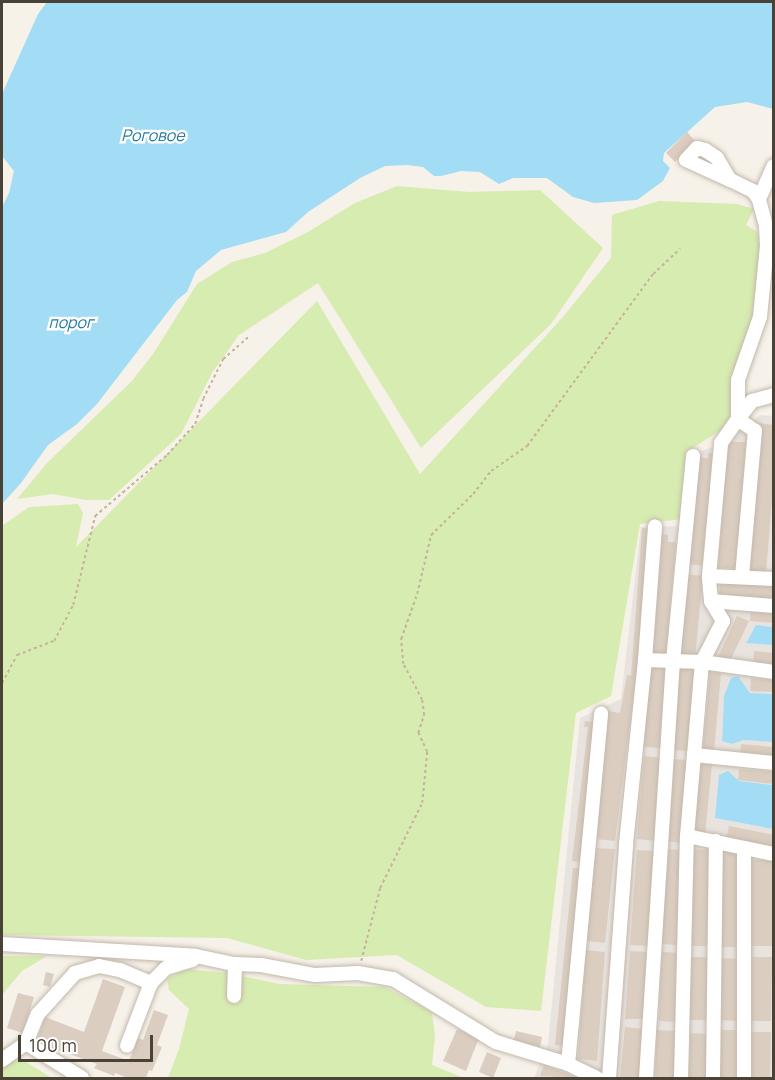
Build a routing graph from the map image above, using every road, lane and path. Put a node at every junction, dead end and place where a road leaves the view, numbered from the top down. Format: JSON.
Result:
{"nodes":[{"id":1,"x":774,"y":166,"type":"edge"},
{"id":2,"x":729,"y":180,"type":"dead end"},
{"id":3,"x":759,"y":198,"type":"junction"},
{"id":4,"x":770,"y":225,"type":"edge"},
{"id":5,"x":680,"y":249,"type":"dead end"},
{"id":6,"x":248,"y":337,"type":"dead end"},
{"id":7,"x":772,"y":399,"type":"edge"},
{"id":8,"x":738,"y":419,"type":"junction"},
{"id":9,"x":693,"y":456,"type":"dead end"},
{"id":10,"x":655,"y":526,"type":"dead end"},
{"id":11,"x":709,"y":576,"type":"junction"},
{"id":12,"x":742,"y":576,"type":"junction"},
{"id":13,"x":774,"y":579,"type":"edge"},
{"id":14,"x":711,"y":601,"type":"junction"},
{"id":15,"x":739,"y":603,"type":"junction"},
{"id":16,"x":774,"y":606,"type":"edge"},
{"id":17,"x":723,"y":621,"type":"junction"},
{"id":18,"x":645,"y":660,"type":"junction"},
{"id":19,"x":673,"y":661,"type":"junction"},
{"id":20,"x":702,"y":662,"type":"junction"},
{"id":21,"x":774,"y":672,"type":"edge"},
{"id":22,"x":2,"y":683,"type":"edge"},
{"id":23,"x":601,"y":714,"type":"dead end"},
{"id":24,"x":694,"y":755,"type":"junction"},
{"id":25,"x":774,"y":763,"type":"edge"},
{"id":26,"x":687,"y":836,"type":"junction"},
{"id":27,"x":716,"y":842,"type":"junction"},
{"id":28,"x":744,"y":848,"type":"junction"},
{"id":29,"x":774,"y":854,"type":"edge"},
{"id":30,"x":2,"y":945,"type":"edge"},
{"id":31,"x":216,"y":958,"type":"junction"},
{"id":32,"x":235,"y":964,"type":"junction"},
{"id":33,"x":358,"y":973,"type":"junction"},
{"id":34,"x":151,"y":983,"type":"junction"},
{"id":35,"x":234,"y":996,"type":"dead end"},
{"id":36,"x":26,"y":1043,"type":"junction"},
{"id":37,"x":127,"y":1046,"type":"dead end"},
{"id":38,"x":2,"y":1060,"type":"edge"},
{"id":39,"x":568,"y":1064,"type":"junction"},
{"id":40,"x":82,"y":1078,"type":"edge"},
{"id":41,"x":597,"y":1078,"type":"edge"},
{"id":42,"x":609,"y":1078,"type":"edge"},
{"id":43,"x":646,"y":1078,"type":"edge"},
{"id":44,"x":681,"y":1078,"type":"edge"},
{"id":45,"x":713,"y":1078,"type":"edge"},
{"id":46,"x":744,"y":1078,"type":"edge"}],
"edges":[{"from":1,"to":3,"type":"lane"},
{"from":2,"to":3,"type":"lane"},
{"from":3,"to":4,"type":"lane"},
{"from":4,"to":8,"type":"lane"},
{"from":5,"to":33,"type":"path"},
{"from":6,"to":22,"type":"path"},
{"from":7,"to":8,"type":"lane"},
{"from":8,"to":11,"type":"lane"},
{"from":8,"to":12,"type":"lane"},
{"from":9,"to":19,"type":"lane"},
{"from":10,"to":18,"type":"lane"},
{"from":11,"to":12,"type":"lane"},
{"from":11,"to":14,"type":"lane"},
{"from":12,"to":13,"type":"lane"},
{"from":14,"to":15,"type":"lane"},
{"from":14,"to":17,"type":"lane"},
{"from":15,"to":16,"type":"lane"},
{"from":15,"to":17,"type":"lane"},
{"from":17,"to":20,"type":"lane"},
{"from":18,"to":19,"type":"lane"},
{"from":18,"to":42,"type":"lane"},
{"from":19,"to":20,"type":"lane"},
{"from":19,"to":43,"type":"lane"},
{"from":20,"to":21,"type":"lane"},
{"from":20,"to":24,"type":"lane"},
{"from":23,"to":39,"type":"lane"},
{"from":24,"to":25,"type":"lane"},
{"from":24,"to":26,"type":"lane"},
{"from":26,"to":27,"type":"lane"},
{"from":26,"to":44,"type":"lane"},
{"from":27,"to":28,"type":"lane"},
{"from":27,"to":45,"type":"lane"},
{"from":28,"to":29,"type":"lane"},
{"from":28,"to":46,"type":"lane"},
{"from":30,"to":31,"type":"lane"},
{"from":31,"to":32,"type":"lane"},
{"from":31,"to":34,"type":"lane"},
{"from":32,"to":33,"type":"lane"},
{"from":32,"to":35,"type":"lane"},
{"from":33,"to":39,"type":"lane"},
{"from":34,"to":36,"type":"lane"},
{"from":34,"to":37,"type":"lane"},
{"from":36,"to":38,"type":"lane"},
{"from":36,"to":40,"type":"lane"},
{"from":39,"to":41,"type":"lane"}]}
